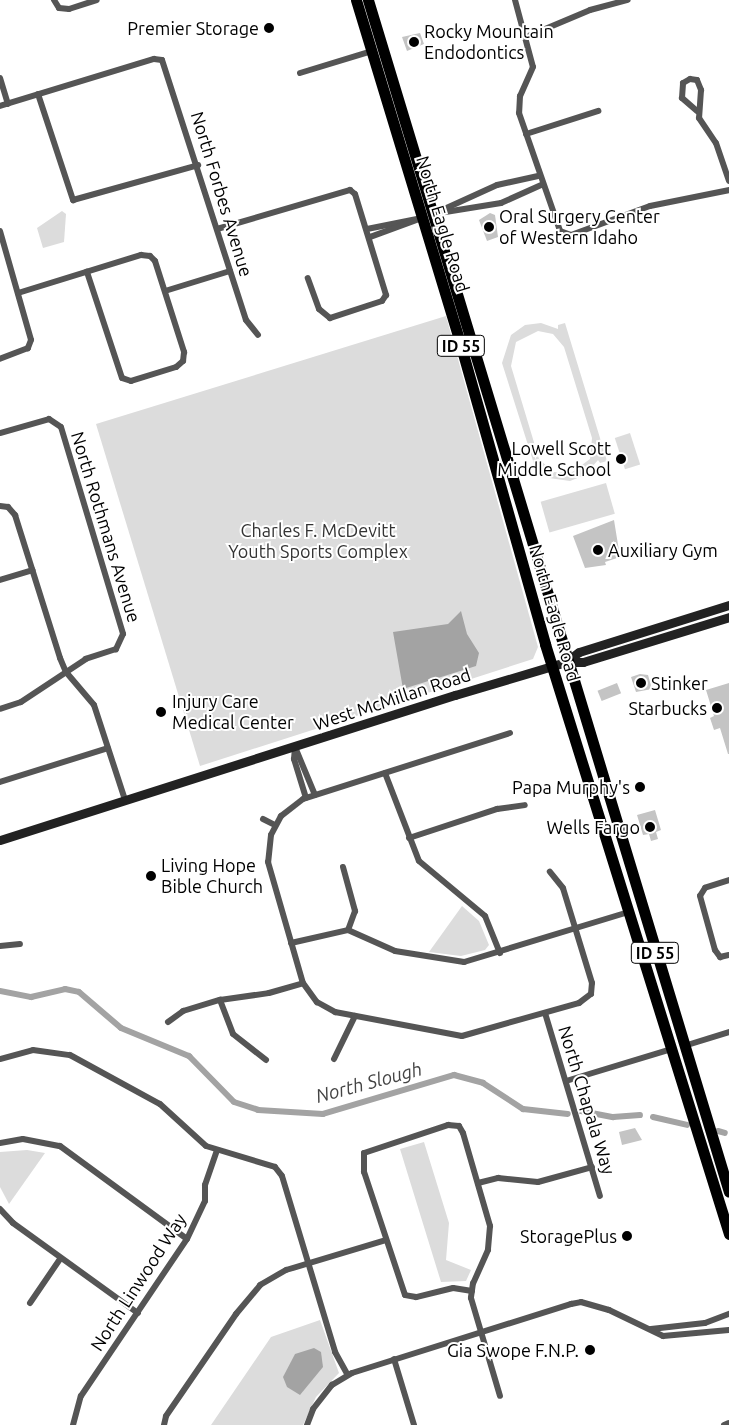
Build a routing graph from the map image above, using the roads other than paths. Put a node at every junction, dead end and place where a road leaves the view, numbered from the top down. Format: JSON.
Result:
{"nodes":[{"id":1,"x":54,"y":0,"type":"edge"},
{"id":2,"x":98,"y":0,"type":"edge"},
{"id":3,"x":356,"y":0,"type":"edge"},
{"id":4,"x":368,"y":0,"type":"edge"},
{"id":5,"x":515,"y":0,"type":"edge"},
{"id":6,"x":628,"y":0,"type":"edge"},
{"id":7,"x":526,"y":37,"type":"junction"},
{"id":8,"x":372,"y":51,"type":"junction"},
{"id":9,"x":300,"y":73,"type":"dead end"},
{"id":10,"x":0,"y":78,"type":"edge"},
{"id":11,"x":38,"y":94,"type":"junction"},
{"id":12,"x":8,"y":104,"type":"junction"},
{"id":13,"x":0,"y":106,"type":"edge"},
{"id":14,"x":598,"y":111,"type":"dead end"},
{"id":15,"x":697,"y":111,"type":"junction"},
{"id":16,"x":526,"y":134,"type":"junction"},
{"id":17,"x":198,"y":165,"type":"junction"},
{"id":18,"x":538,"y":176,"type":"junction"},
{"id":19,"x":729,"y":180,"type":"edge"},
{"id":20,"x":541,"y":185,"type":"junction"},
{"id":21,"x":729,"y":190,"type":"edge"},
{"id":22,"x":428,"y":216,"type":"junction"},
{"id":23,"x":217,"y":229,"type":"junction"},
{"id":24,"x":367,"y":229,"type":"junction"},
{"id":25,"x":0,"y":231,"type":"edge"},
{"id":26,"x":370,"y":237,"type":"junction"},
{"id":27,"x":230,"y":271,"type":"junction"},
{"id":28,"x":87,"y":272,"type":"junction"},
{"id":29,"x":308,"y":278,"type":"dead end"},
{"id":30,"x":165,"y":291,"type":"junction"},
{"id":31,"x":18,"y":293,"type":"junction"},
{"id":32,"x":258,"y":335,"type":"dead end"},
{"id":33,"x":0,"y":359,"type":"edge"},
{"id":34,"x":0,"y":433,"type":"edge"},
{"id":35,"x":0,"y":506,"type":"edge"},
{"id":36,"x":32,"y":570,"type":"junction"},
{"id":37,"x":0,"y":580,"type":"edge"},
{"id":38,"x":729,"y":605,"type":"edge"},
{"id":39,"x":729,"y":617,"type":"edge"},
{"id":40,"x":566,"y":662,"type":"junction"},
{"id":41,"x":552,"y":667,"type":"junction"},
{"id":42,"x":66,"y":672,"type":"junction"},
{"id":43,"x":0,"y":709,"type":"edge"},
{"id":44,"x":510,"y":733,"type":"dead end"},
{"id":45,"x":295,"y":747,"type":"junction"},
{"id":46,"x":108,"y":748,"type":"junction"},
{"id":47,"x":385,"y":773,"type":"junction"},
{"id":48,"x":0,"y":782,"type":"edge"},
{"id":49,"x":315,"y":795,"type":"junction"},
{"id":50,"x":306,"y":798,"type":"junction"},
{"id":51,"x":125,"y":800,"type":"junction"},
{"id":52,"x":525,"y":804,"type":"dead end"},
{"id":53,"x":263,"y":819,"type":"dead end"},
{"id":54,"x":275,"y":825,"type":"junction"},
{"id":55,"x":409,"y":838,"type":"junction"},
{"id":56,"x":0,"y":840,"type":"edge"},
{"id":57,"x":343,"y":867,"type":"dead end"},
{"id":58,"x":550,"y":872,"type":"dead end"},
{"id":59,"x":729,"y":880,"type":"edge"},
{"id":60,"x":630,"y":912,"type":"junction"},
{"id":61,"x":348,"y":930,"type":"junction"},
{"id":62,"x":576,"y":930,"type":"junction"},
{"id":63,"x":20,"y":944,"type":"dead end"},
{"id":64,"x":291,"y":944,"type":"junction"},
{"id":65,"x":0,"y":946,"type":"edge"},
{"id":66,"x":500,"y":953,"type":"junction"},
{"id":67,"x":729,"y":955,"type":"edge"},
{"id":68,"x":303,"y":983,"type":"junction"},
{"id":69,"x":220,"y":1000,"type":"junction"},
{"id":70,"x":546,"y":1014,"type":"junction"},
{"id":71,"x":355,"y":1016,"type":"junction"},
{"id":72,"x":168,"y":1022,"type":"dead end"},
{"id":73,"x":664,"y":1027,"type":"junction"},
{"id":74,"x":729,"y":1032,"type":"edge"},
{"id":75,"x":683,"y":1046,"type":"junction"},
{"id":76,"x":671,"y":1049,"type":"junction"},
{"id":77,"x":0,"y":1059,"type":"edge"},
{"id":78,"x":334,"y":1059,"type":"dead end"},
{"id":79,"x":266,"y":1060,"type":"dead end"},
{"id":80,"x":689,"y":1067,"type":"junction"},
{"id":81,"x":566,"y":1081,"type":"junction"},
{"id":82,"x":0,"y":1143,"type":"edge"},
{"id":83,"x":217,"y":1151,"type":"junction"},
{"id":84,"x":592,"y":1167,"type":"junction"},
{"id":85,"x":478,"y":1183,"type":"junction"},
{"id":86,"x":729,"y":1192,"type":"edge"},
{"id":87,"x":600,"y":1196,"type":"dead end"},
{"id":88,"x":0,"y":1209,"type":"edge"},
{"id":89,"x":729,"y":1234,"type":"edge"},
{"id":90,"x":188,"y":1239,"type":"junction"},
{"id":91,"x":386,"y":1240,"type":"junction"},
{"id":92,"x":60,"y":1259,"type":"junction"},
{"id":93,"x":308,"y":1264,"type":"junction"},
{"id":94,"x":472,"y":1291,"type":"junction"},
{"id":95,"x":30,"y":1303,"type":"dead end"},
{"id":96,"x":138,"y":1312,"type":"junction"},
{"id":97,"x":729,"y":1314,"type":"edge"},
{"id":98,"x":651,"y":1329,"type":"junction"},
{"id":99,"x":729,"y":1330,"type":"edge"},
{"id":100,"x":480,"y":1332,"type":"junction"},
{"id":101,"x":394,"y":1359,"type":"junction"},
{"id":102,"x":348,"y":1375,"type":"junction"},
{"id":103,"x":500,"y":1396,"type":"dead end"},
{"id":104,"x":729,"y":1423,"type":"edge"},
{"id":105,"x":73,"y":1425,"type":"edge"},
{"id":106,"x":164,"y":1425,"type":"edge"},
{"id":107,"x":307,"y":1425,"type":"edge"},
{"id":108,"x":414,"y":1425,"type":"edge"},
{"id":109,"x":724,"y":1425,"type":"edge"}],
"edges":[{"from":1,"to":2,"type":"street"},
{"from":3,"to":8,"type":"highway","name":"North Eagle Road","number":"ID 55"},
{"from":4,"to":22,"type":"highway","name":"North Eagle Road","number":"ID 55"},
{"from":5,"to":7,"type":"street"},
{"from":6,"to":7,"type":"street"},
{"from":7,"to":16,"type":"street"},
{"from":8,"to":9,"type":"street"},
{"from":8,"to":22,"type":"highway","name":"North Eagle Road","number":"ID 55"},
{"from":10,"to":12,"type":"street"},
{"from":11,"to":12,"type":"street"},
{"from":11,"to":17,"type":"street","name":"North Forbes Avenue"},
{"from":11,"to":17,"type":"street"},
{"from":12,"to":13,"type":"street"},
{"from":14,"to":16,"type":"street"},
{"from":15,"to":15,"type":"street"},
{"from":15,"to":19,"type":"street"},
{"from":16,"to":18,"type":"street"},
{"from":17,"to":23,"type":"street","name":"North Forbes Avenue"},
{"from":18,"to":20,"type":"street"},
{"from":18,"to":22,"type":"street"},
{"from":20,"to":21,"type":"street"},
{"from":20,"to":22,"type":"street"},
{"from":22,"to":24,"type":"street"},
{"from":22,"to":26,"type":"street"},
{"from":22,"to":40,"type":"highway","name":"North Eagle Road","number":"ID 55"},
{"from":22,"to":41,"type":"highway","name":"North Eagle Road","number":"ID 55"},
{"from":23,"to":24,"type":"street"},
{"from":23,"to":27,"type":"street","name":"North Forbes Avenue"},
{"from":24,"to":26,"type":"street"},
{"from":25,"to":31,"type":"street"},
{"from":26,"to":29,"type":"street"},
{"from":27,"to":30,"type":"street"},
{"from":27,"to":32,"type":"street","name":"North Forbes Avenue"},
{"from":28,"to":30,"type":"street"},
{"from":28,"to":30,"type":"street"},
{"from":28,"to":31,"type":"street"},
{"from":31,"to":33,"type":"street"},
{"from":34,"to":42,"type":"street","name":"North Rothmans Avenue"},
{"from":35,"to":36,"type":"street"},
{"from":36,"to":37,"type":"street"},
{"from":36,"to":42,"type":"street"},
{"from":38,"to":40,"type":"main road","name":"West McMillan Road"},
{"from":39,"to":40,"type":"main road","name":"West McMillan Road"},
{"from":40,"to":41,"type":"main road","name":"West McMillan Road"},
{"from":40,"to":75,"type":"highway","name":"North Eagle Road","number":"ID 55"},
{"from":41,"to":45,"type":"main road","name":"West McMillan Road"},
{"from":41,"to":60,"type":"highway","name":"North Eagle Road","number":"ID 55"},
{"from":42,"to":43,"type":"street"},
{"from":42,"to":46,"type":"street"},
{"from":44,"to":47,"type":"street"},
{"from":45,"to":49,"type":"street"},
{"from":45,"to":50,"type":"street"},
{"from":45,"to":51,"type":"main road","name":"West McMillan Road"},
{"from":46,"to":48,"type":"street"},
{"from":46,"to":51,"type":"street"},
{"from":47,"to":49,"type":"street"},
{"from":47,"to":55,"type":"street"},
{"from":49,"to":50,"type":"street"},
{"from":50,"to":54,"type":"street"},
{"from":51,"to":56,"type":"main road","name":"West McMillan Road"},
{"from":52,"to":55,"type":"street"},
{"from":53,"to":54,"type":"street"},
{"from":54,"to":64,"type":"street"},
{"from":55,"to":66,"type":"street"},
{"from":57,"to":61,"type":"street"},
{"from":58,"to":62,"type":"street"},
{"from":59,"to":67,"type":"street"},
{"from":60,"to":62,"type":"street"},
{"from":60,"to":73,"type":"highway","name":"North Eagle Road","number":"ID 55"},
{"from":61,"to":64,"type":"street"},
{"from":61,"to":66,"type":"street"},
{"from":62,"to":66,"type":"street"},
{"from":62,"to":70,"type":"street"},
{"from":63,"to":65,"type":"street"},
{"from":64,"to":68,"type":"street"},
{"from":68,"to":69,"type":"street"},
{"from":68,"to":71,"type":"street"},
{"from":69,"to":72,"type":"street"},
{"from":69,"to":79,"type":"street"},
{"from":70,"to":71,"type":"street"},
{"from":70,"to":81,"type":"street","name":"North Chapala Way"},
{"from":71,"to":78,"type":"street"},
{"from":73,"to":75,"type":"highway"},
{"from":73,"to":76,"type":"highway","name":"North Eagle Road","number":"ID 55"},
{"from":74,"to":75,"type":"street"},
{"from":75,"to":80,"type":"highway","name":"North Eagle Road","number":"ID 55"},
{"from":76,"to":80,"type":"highway"},
{"from":76,"to":81,"type":"street"},
{"from":76,"to":89,"type":"highway","name":"North Eagle Road","number":"ID 55"},
{"from":77,"to":83,"type":"street"},
{"from":80,"to":86,"type":"highway","name":"North Eagle Road","number":"ID 55"},
{"from":81,"to":84,"type":"street","name":"North Chapala Way"},
{"from":82,"to":90,"type":"street"},
{"from":83,"to":90,"type":"street","name":"North Linwood Way"},
{"from":83,"to":93,"type":"street"},
{"from":84,"to":85,"type":"street"},
{"from":84,"to":87,"type":"street","name":"North Chapala Way"},
{"from":85,"to":91,"type":"street"},
{"from":85,"to":94,"type":"street"},
{"from":88,"to":92,"type":"street"},
{"from":90,"to":96,"type":"street","name":"North Linwood Way"},
{"from":91,"to":93,"type":"street"},
{"from":91,"to":94,"type":"street"},
{"from":92,"to":95,"type":"street"},
{"from":92,"to":96,"type":"street"},
{"from":93,"to":102,"type":"street"},
{"from":93,"to":106,"type":"street"},
{"from":94,"to":100,"type":"street"},
{"from":96,"to":105,"type":"street","name":"North Linwood Way"},
{"from":97,"to":98,"type":"street"},
{"from":98,"to":99,"type":"street"},
{"from":98,"to":100,"type":"street"},
{"from":100,"to":101,"type":"street"},
{"from":100,"to":103,"type":"street"},
{"from":101,"to":102,"type":"street"},
{"from":101,"to":108,"type":"street"},
{"from":102,"to":107,"type":"street"},
{"from":104,"to":109,"type":"street"}]}
